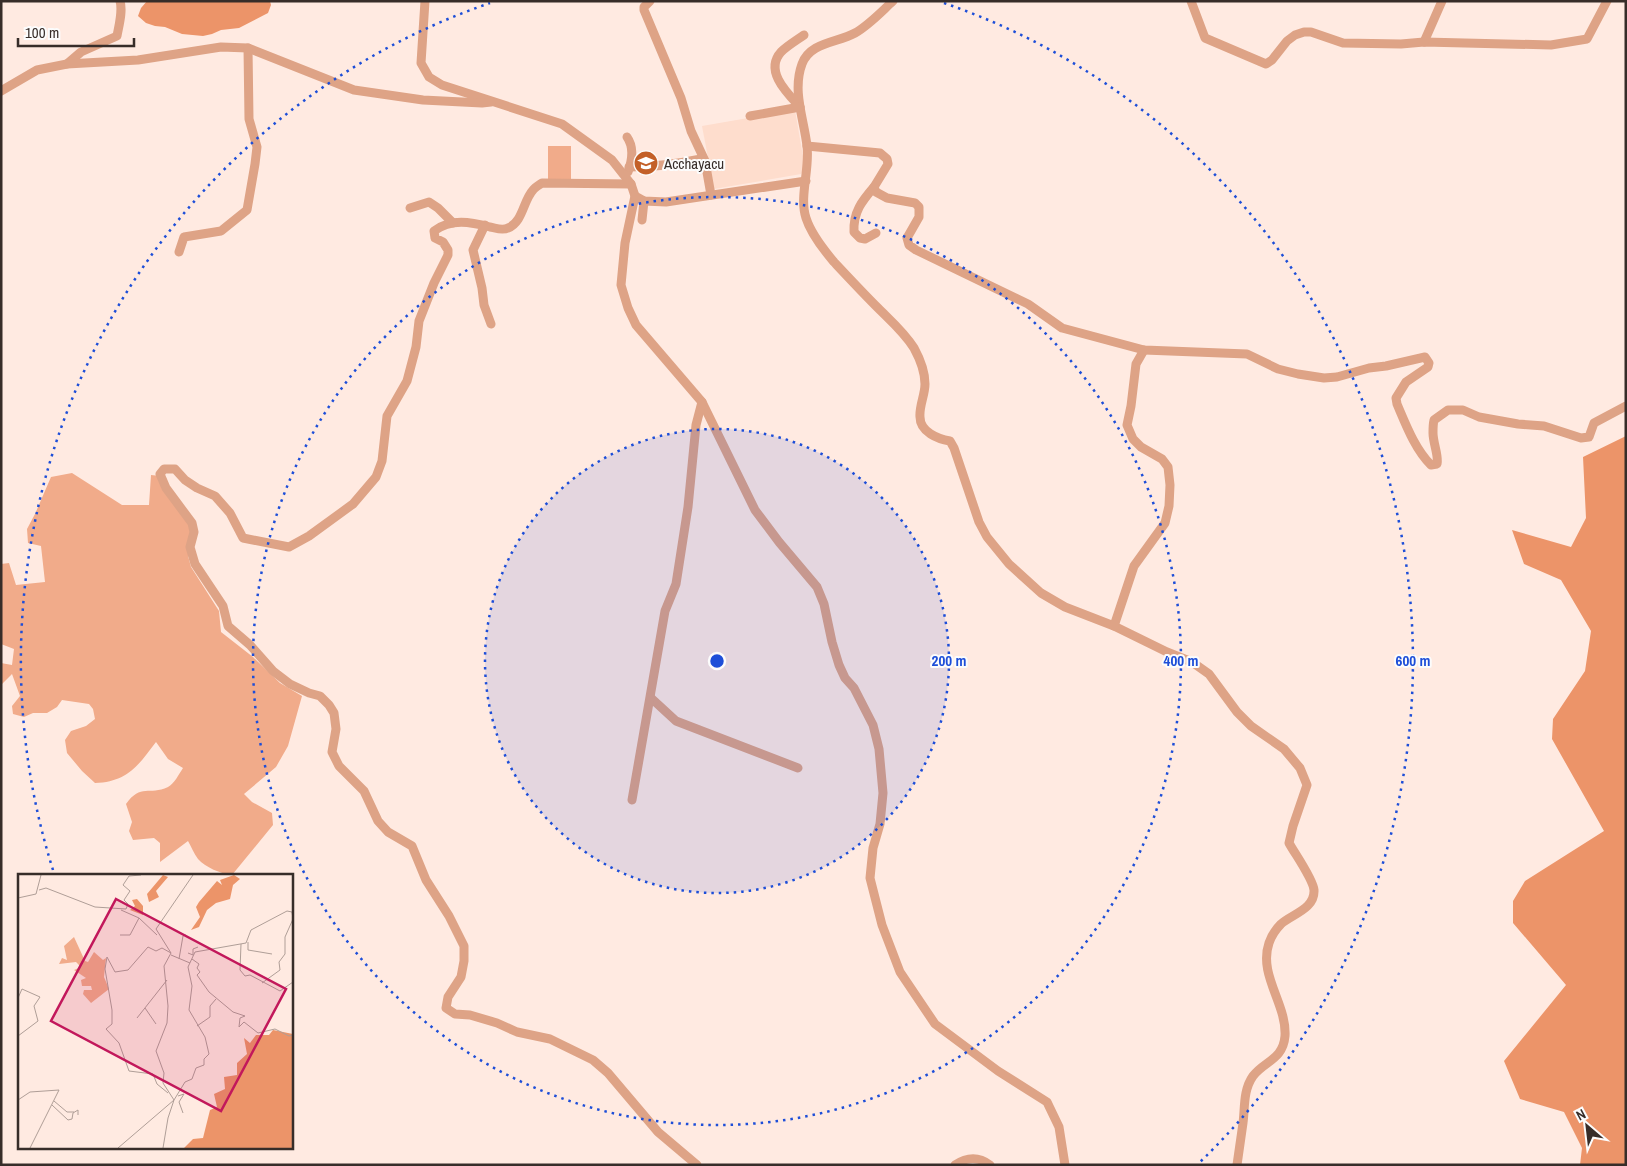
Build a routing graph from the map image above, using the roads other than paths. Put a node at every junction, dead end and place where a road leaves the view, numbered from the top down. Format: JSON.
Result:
{"nodes":[{"id":1,"x":120,"y":1,"type":"edge"},
{"id":2,"x":425,"y":1,"type":"edge"},
{"id":3,"x":650,"y":1,"type":"edge"},
{"id":4,"x":893,"y":1,"type":"edge"},
{"id":5,"x":1191,"y":1,"type":"edge"},
{"id":6,"x":1442,"y":1,"type":"edge"},
{"id":7,"x":1607,"y":1,"type":"edge"},
{"id":8,"x":804,"y":35,"type":"dead end"},
{"id":9,"x":1424,"y":42,"type":"junction"},
{"id":10,"x":248,"y":48,"type":"junction"},
{"id":11,"x":67,"y":64,"type":"junction"},
{"id":12,"x":1,"y":91,"type":"edge"},
{"id":13,"x":494,"y":101,"type":"junction"},
{"id":14,"x":800,"y":107,"type":"junction"},
{"id":15,"x":750,"y":116,"type":"dead end"},
{"id":16,"x":627,"y":137,"type":"dead end"},
{"id":17,"x":807,"y":146,"type":"junction"},
{"id":18,"x":701,"y":159,"type":"dead end"},
{"id":19,"x":629,"y":167,"type":"junction"},
{"id":20,"x":628,"y":181,"type":"junction"},
{"id":21,"x":806,"y":181,"type":"junction"},
{"id":22,"x":874,"y":187,"type":"junction"},
{"id":23,"x":711,"y":194,"type":"junction"},
{"id":24,"x":635,"y":196,"type":"junction"},
{"id":25,"x":644,"y":201,"type":"junction"},
{"id":26,"x":410,"y":208,"type":"dead end"},
{"id":27,"x":642,"y":220,"type":"dead end"},
{"id":28,"x":453,"y":223,"type":"junction"},
{"id":29,"x":485,"y":225,"type":"junction"},
{"id":30,"x":876,"y":233,"type":"dead end"},
{"id":31,"x":179,"y":252,"type":"dead end"},
{"id":32,"x":491,"y":324,"type":"dead end"},
{"id":33,"x":1144,"y":350,"type":"junction"},
{"id":34,"x":702,"y":402,"type":"junction"},
{"id":35,"x":1626,"y":406,"type":"edge"},
{"id":36,"x":1114,"y":626,"type":"junction"},
{"id":37,"x":651,"y":698,"type":"junction"},
{"id":38,"x":798,"y":768,"type":"dead end"},
{"id":39,"x":632,"y":800,"type":"dead end"},
{"id":40,"x":697,"y":1165,"type":"edge"},
{"id":41,"x":955,"y":1165,"type":"edge"},
{"id":42,"x":990,"y":1165,"type":"edge"},
{"id":43,"x":1065,"y":1165,"type":"edge"},
{"id":44,"x":1237,"y":1165,"type":"edge"}],
"edges":[{"from":1,"to":11,"type":"street"},
{"from":2,"to":13,"type":"street"},
{"from":3,"to":23,"type":"street"},
{"from":4,"to":14,"type":"street"},
{"from":5,"to":9,"type":"street"},
{"from":6,"to":9,"type":"street"},
{"from":7,"to":9,"type":"street"},
{"from":8,"to":14,"type":"street"},
{"from":10,"to":11,"type":"street"},
{"from":10,"to":13,"type":"street"},
{"from":10,"to":31,"type":"street"},
{"from":11,"to":12,"type":"street"},
{"from":13,"to":20,"type":"street"},
{"from":14,"to":15,"type":"street"},
{"from":14,"to":17,"type":"street"},
{"from":16,"to":19,"type":"street"},
{"from":17,"to":21,"type":"street"},
{"from":17,"to":22,"type":"street"},
{"from":18,"to":19,"type":"street"},
{"from":19,"to":20,"type":"street"},
{"from":20,"to":24,"type":"street"},
{"from":20,"to":29,"type":"street"},
{"from":21,"to":23,"type":"street"},
{"from":21,"to":36,"type":"street"},
{"from":22,"to":30,"type":"street"},
{"from":22,"to":33,"type":"street"},
{"from":23,"to":25,"type":"street"},
{"from":24,"to":25,"type":"street"},
{"from":24,"to":34,"type":"street"},
{"from":25,"to":27,"type":"street"},
{"from":26,"to":28,"type":"street"},
{"from":28,"to":29,"type":"street"},
{"from":28,"to":40,"type":"street"},
{"from":29,"to":32,"type":"street"},
{"from":33,"to":35,"type":"street"},
{"from":33,"to":36,"type":"street"},
{"from":34,"to":37,"type":"street"},
{"from":34,"to":43,"type":"street"},
{"from":36,"to":44,"type":"street"},
{"from":37,"to":38,"type":"street"},
{"from":37,"to":39,"type":"street"},
{"from":41,"to":42,"type":"street"}]}
